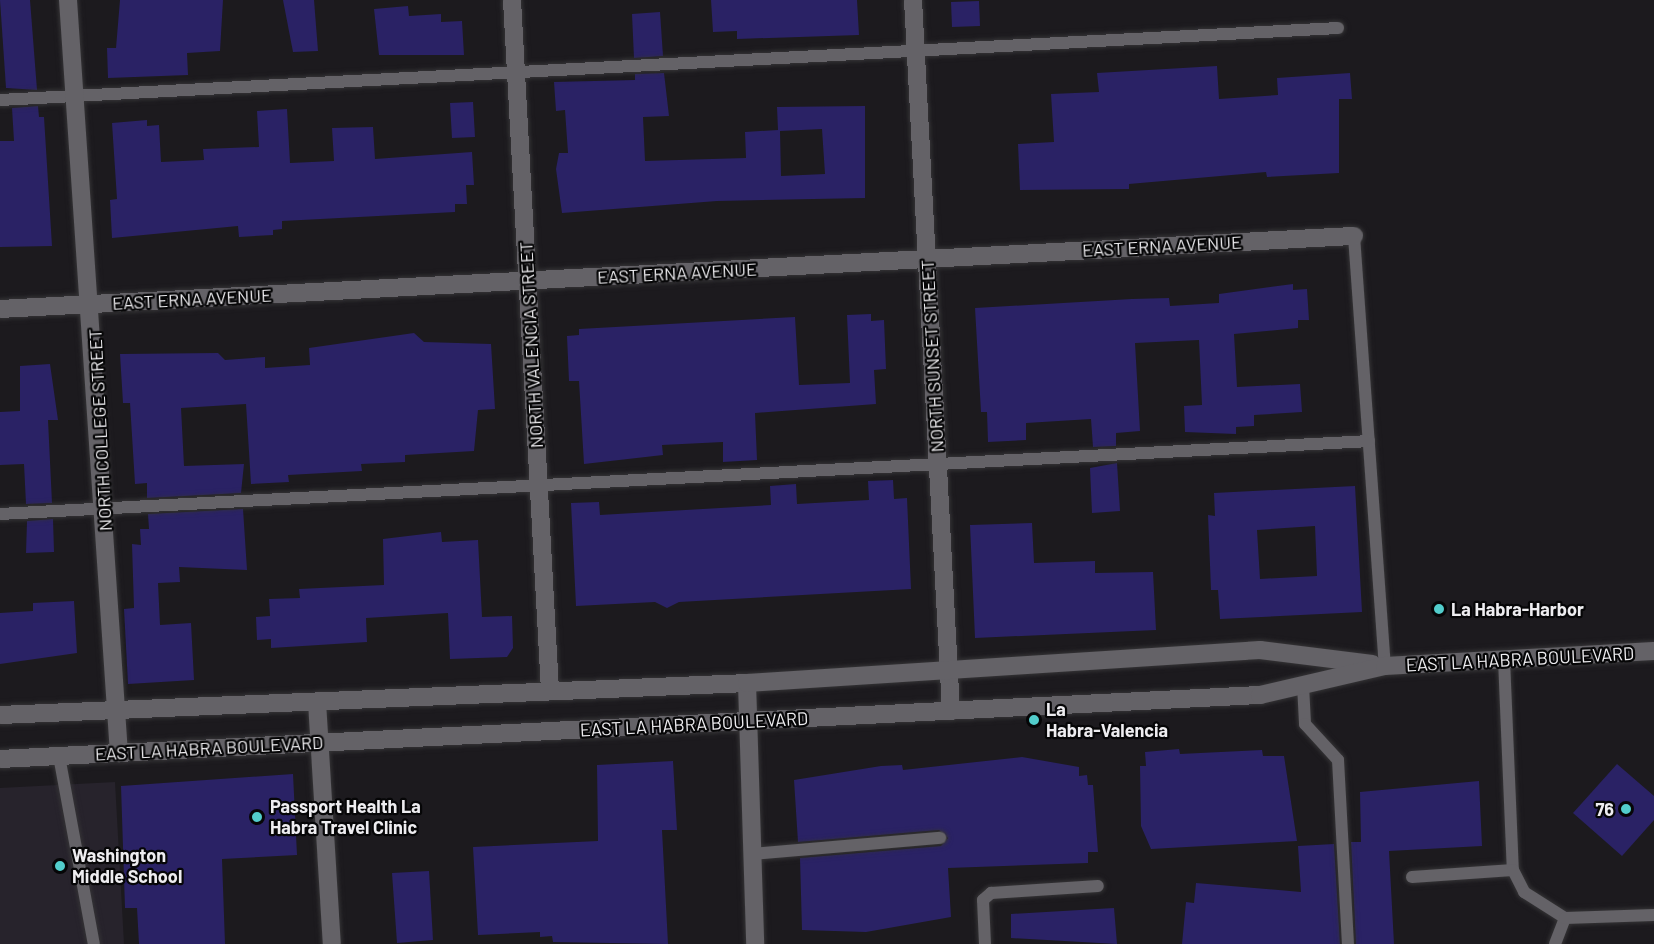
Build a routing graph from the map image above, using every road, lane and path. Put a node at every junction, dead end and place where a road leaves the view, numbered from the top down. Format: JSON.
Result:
{"nodes":[{"id":1,"x":68,"y":0,"type":"edge"},
{"id":2,"x":512,"y":0,"type":"edge"},
{"id":3,"x":913,"y":0,"type":"edge"},
{"id":4,"x":1338,"y":28,"type":"dead end"},
{"id":5,"x":916,"y":52,"type":"junction"},
{"id":6,"x":516,"y":72,"type":"junction"},
{"id":7,"x":76,"y":97,"type":"junction"},
{"id":8,"x":0,"y":100,"type":"edge"},
{"id":9,"x":1354,"y":236,"type":"joint"},
{"id":10,"x":927,"y":259,"type":"junction"},
{"id":11,"x":527,"y":281,"type":"junction"},
{"id":12,"x":93,"y":304,"type":"junction"},
{"id":13,"x":0,"y":309,"type":"edge"},
{"id":14,"x":1369,"y":441,"type":"junction"},
{"id":15,"x":938,"y":467,"type":"junction"},
{"id":16,"x":538,"y":485,"type":"junction"},
{"id":17,"x":105,"y":508,"type":"junction"},
{"id":18,"x":0,"y":514,"type":"edge"},
{"id":19,"x":1654,"y":651,"type":"edge"},
{"id":20,"x":1504,"y":659,"type":"junction"},
{"id":21,"x":1385,"y":666,"type":"junction"},
{"id":22,"x":948,"y":670,"type":"junction"},
{"id":23,"x":747,"y":683,"type":"junction"},
{"id":24,"x":1303,"y":685,"type":"junction"},
{"id":25,"x":550,"y":691,"type":"junction"},
{"id":26,"x":317,"y":702,"type":"junction"},
{"id":27,"x":117,"y":709,"type":"junction"},
{"id":28,"x":951,"y":711,"type":"junction"},
{"id":29,"x":0,"y":715,"type":"edge"},
{"id":30,"x":748,"y":721,"type":"junction"},
{"id":31,"x":320,"y":742,"type":"junction"},
{"id":32,"x":119,"y":753,"type":"junction"},
{"id":33,"x":59,"y":756,"type":"junction"},
{"id":34,"x":0,"y":759,"type":"edge"},
{"id":35,"x":940,"y":838,"type":"dead end"},
{"id":36,"x":752,"y":854,"type":"junction"},
{"id":37,"x":1513,"y":870,"type":"junction"},
{"id":38,"x":1412,"y":877,"type":"dead end"},
{"id":39,"x":1098,"y":886,"type":"dead end"},
{"id":40,"x":1654,"y":915,"type":"edge"},
{"id":41,"x":1565,"y":918,"type":"junction"},
{"id":42,"x":94,"y":944,"type":"edge"},
{"id":43,"x":332,"y":944,"type":"edge"},
{"id":44,"x":754,"y":944,"type":"edge"},
{"id":45,"x":985,"y":944,"type":"edge"},
{"id":46,"x":1348,"y":944,"type":"edge"},
{"id":47,"x":1555,"y":944,"type":"edge"}],
"edges":[{"from":1,"to":7,"type":"street","name":"NORTH COLLEGE STREET"},
{"from":2,"to":6,"type":"street","name":"NORTH VALENCIA STREET"},
{"from":3,"to":5,"type":"street","name":"NORTH SUNSET STREET"},
{"from":4,"to":5,"type":"lane"},
{"from":5,"to":6,"type":"lane"},
{"from":5,"to":10,"type":"street","name":"NORTH SUNSET STREET"},
{"from":6,"to":7,"type":"lane"},
{"from":6,"to":11,"type":"street","name":"NORTH VALENCIA STREET"},
{"from":7,"to":8,"type":"lane"},
{"from":7,"to":12,"type":"street","name":"NORTH COLLEGE STREET"},
{"from":9,"to":10,"type":"street","name":"EAST ERNA AVENUE"},
{"from":9,"to":14,"type":"lane"},
{"from":10,"to":11,"type":"street","name":"EAST ERNA AVENUE"},
{"from":10,"to":15,"type":"street","name":"NORTH SUNSET STREET"},
{"from":11,"to":12,"type":"street","name":"EAST ERNA AVENUE"},
{"from":11,"to":16,"type":"street","name":"NORTH VALENCIA STREET"},
{"from":12,"to":13,"type":"street","name":"EAST ERNA AVENUE"},
{"from":12,"to":17,"type":"street","name":"NORTH COLLEGE STREET"},
{"from":14,"to":15,"type":"lane"},
{"from":14,"to":21,"type":"lane"},
{"from":15,"to":16,"type":"lane"},
{"from":15,"to":22,"type":"street","name":"NORTH SUNSET STREET"},
{"from":16,"to":17,"type":"lane"},
{"from":16,"to":25,"type":"street","name":"NORTH VALENCIA STREET"},
{"from":17,"to":18,"type":"lane"},
{"from":17,"to":27,"type":"street","name":"NORTH COLLEGE STREET"},
{"from":19,"to":20,"type":"street","name":"EAST LA HABRA BOULEVARD"},
{"from":20,"to":21,"type":"street","name":"EAST LA HABRA BOULEVARD"},
{"from":20,"to":37,"type":"lane"},
{"from":21,"to":22,"type":"street","name":"EAST LA HABRA BOULEVARD"},
{"from":21,"to":24,"type":"street","name":"EAST LA HABRA BOULEVARD"},
{"from":22,"to":23,"type":"street","name":"EAST LA HABRA BOULEVARD"},
{"from":22,"to":28,"type":"street","name":"NORTH SUNSET STREET"},
{"from":23,"to":25,"type":"street","name":"EAST LA HABRA BOULEVARD"},
{"from":23,"to":30,"type":"street"},
{"from":24,"to":28,"type":"street","name":"EAST LA HABRA BOULEVARD"},
{"from":24,"to":46,"type":"lane"},
{"from":25,"to":26,"type":"street","name":"EAST LA HABRA BOULEVARD"},
{"from":26,"to":27,"type":"street","name":"EAST LA HABRA BOULEVARD"},
{"from":26,"to":31,"type":"street"},
{"from":27,"to":29,"type":"street","name":"EAST LA HABRA BOULEVARD"},
{"from":27,"to":32,"type":"street","name":"NORTH COLLEGE STREET"},
{"from":28,"to":30,"type":"street","name":"EAST LA HABRA BOULEVARD"},
{"from":30,"to":31,"type":"street","name":"EAST LA HABRA BOULEVARD"},
{"from":30,"to":36,"type":"street"},
{"from":31,"to":32,"type":"street","name":"EAST LA HABRA BOULEVARD"},
{"from":31,"to":43,"type":"street"},
{"from":32,"to":33,"type":"street","name":"EAST LA HABRA BOULEVARD"},
{"from":33,"to":34,"type":"street","name":"EAST LA HABRA BOULEVARD"},
{"from":33,"to":42,"type":"lane"},
{"from":35,"to":36,"type":"lane"},
{"from":36,"to":44,"type":"street"},
{"from":37,"to":38,"type":"lane"},
{"from":37,"to":41,"type":"lane"},
{"from":39,"to":45,"type":"lane"},
{"from":40,"to":41,"type":"lane"},
{"from":41,"to":47,"type":"lane"}]}
